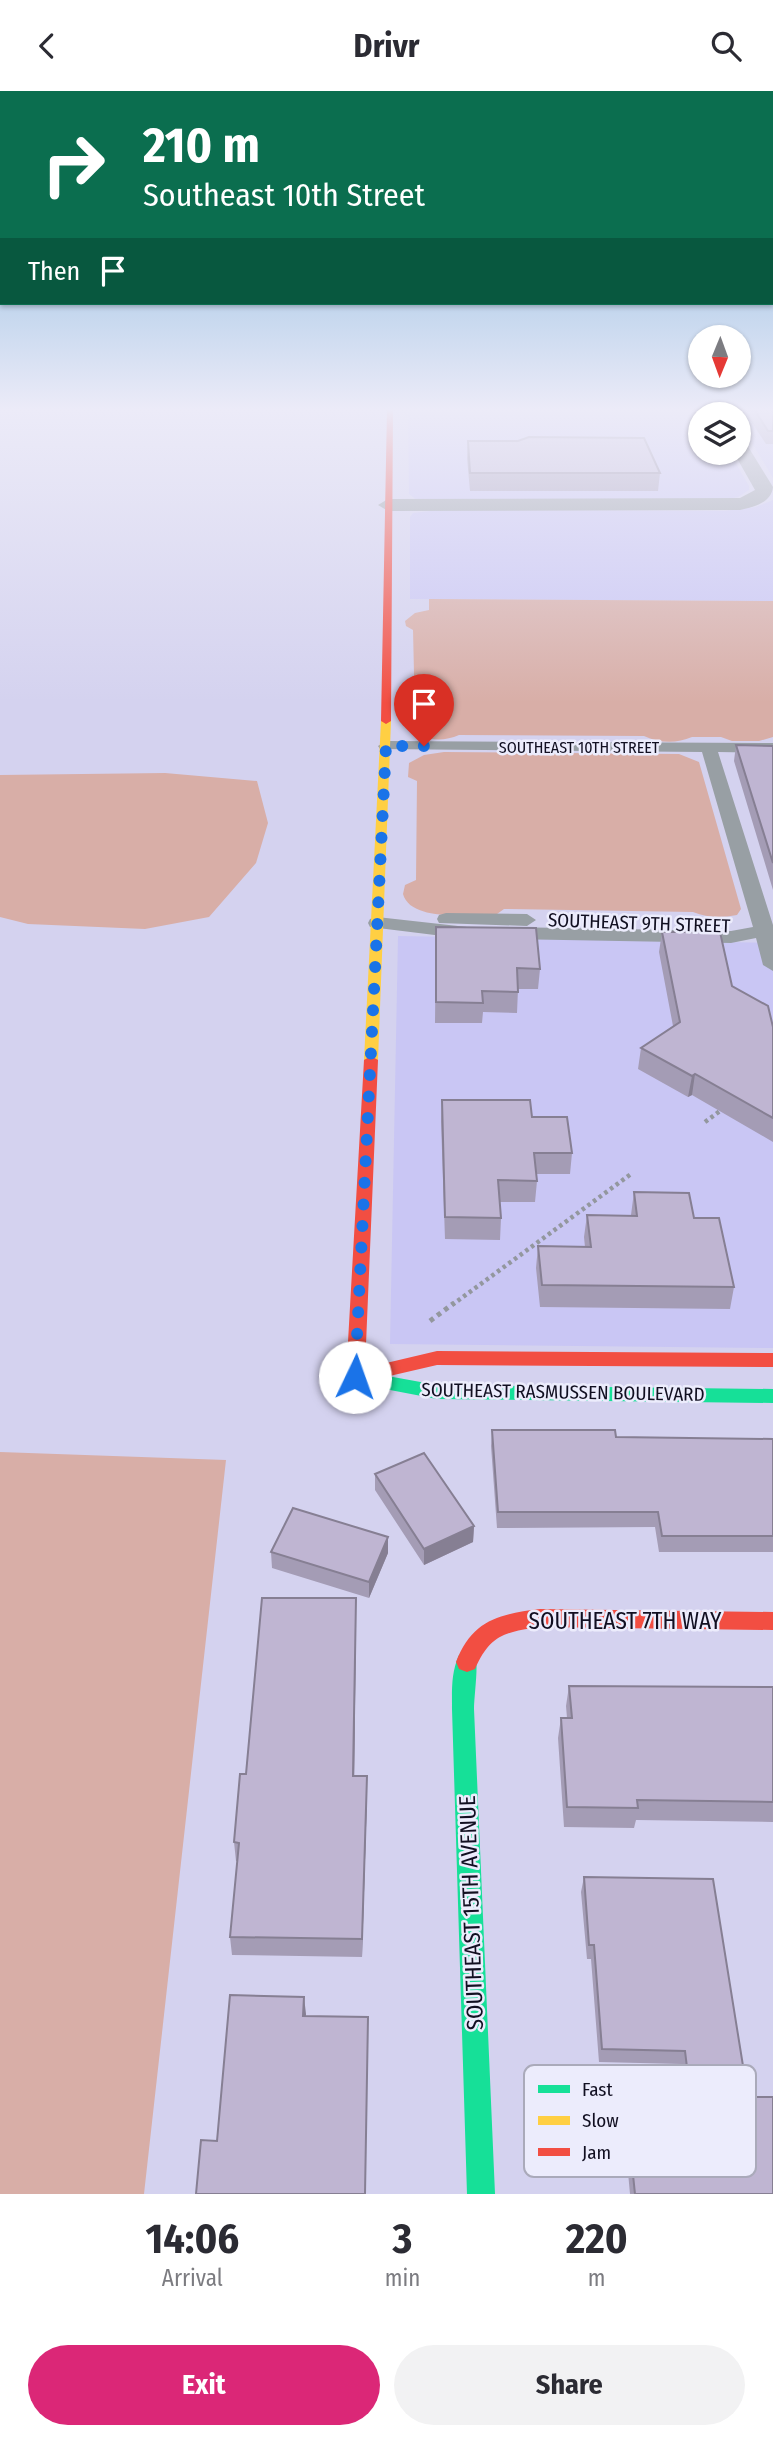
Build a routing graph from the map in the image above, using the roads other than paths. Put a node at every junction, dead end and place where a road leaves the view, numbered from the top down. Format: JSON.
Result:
{"nodes":[{"id":1,"x":388,"y":507,"type":"edge"},
{"id":2,"x":386,"y":746,"type":"junction"},
{"id":3,"x":709,"y":748,"type":"junction"},
{"id":4,"x":773,"y":748,"type":"edge"},
{"id":5,"x":377,"y":923,"type":"junction"},
{"id":6,"x":768,"y":931,"type":"edge"},
{"id":7,"x":773,"y":965,"type":"edge"},
{"id":8,"x":773,"y":1360,"type":"edge"},
{"id":9,"x":355,"y":1377,"type":"junction"},
{"id":10,"x":773,"y":1396,"type":"edge"},
{"id":11,"x":773,"y":1621,"type":"edge"},
{"id":12,"x":480,"y":1636,"type":"joint"},
{"id":13,"x":481,"y":2194,"type":"edge"}],
"edges":[{"from":1,"to":2,"type":"street"},
{"from":2,"to":3,"type":"lane","name":"SOUTHEAST 10TH STREET"},
{"from":2,"to":5,"type":"street"},
{"from":3,"to":4,"type":"lane","name":"SOUTHEAST 10TH STREET"},
{"from":3,"to":6,"type":"lane"},
{"from":5,"to":6,"type":"lane","name":"SOUTHEAST 9TH STREET"},
{"from":5,"to":9,"type":"street"},
{"from":6,"to":7,"type":"lane"},
{"from":8,"to":9,"type":"street","name":"SOUTHEAST RASMUSSEN BOULEVARD"},
{"from":9,"to":10,"type":"street","name":"SOUTHEAST RASMUSSEN BOULEVARD"},
{"from":11,"to":12,"type":"street","name":"SOUTHEAST 7TH WAY"},
{"from":12,"to":13,"type":"street","name":"SOUTHEAST 15TH AVENUE"}]}
